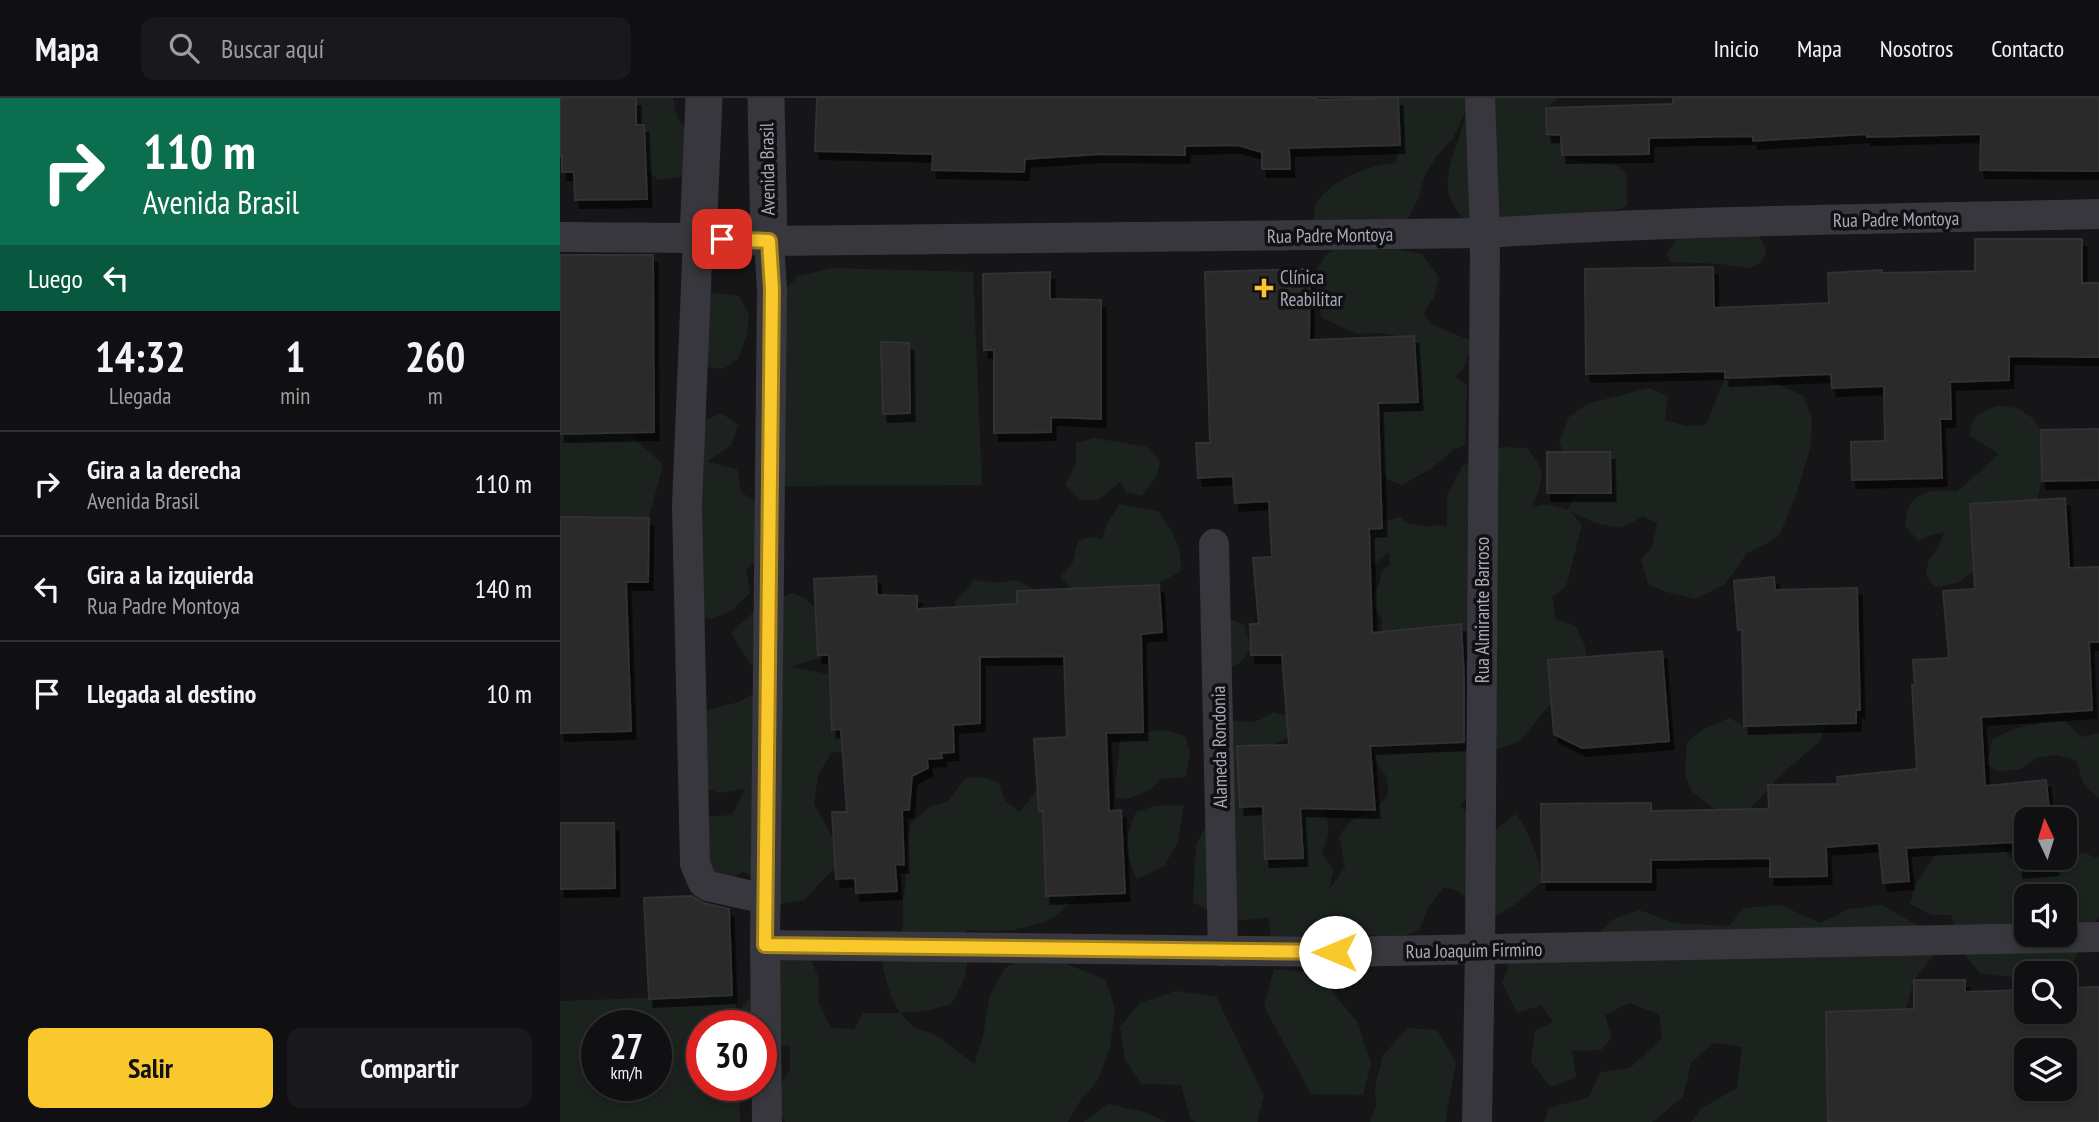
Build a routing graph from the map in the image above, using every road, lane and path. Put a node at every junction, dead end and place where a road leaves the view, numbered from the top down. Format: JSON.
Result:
{"nodes":[{"id":1,"x":704,"y":98,"type":"edge"},
{"id":2,"x":766,"y":98,"type":"edge"},
{"id":3,"x":1480,"y":98,"type":"edge"},
{"id":4,"x":2099,"y":214,"type":"edge"},
{"id":5,"x":1485,"y":233,"type":"junction"},
{"id":6,"x":560,"y":237,"type":"edge"},
{"id":7,"x":698,"y":238,"type":"junction"},
{"id":8,"x":769,"y":241,"type":"junction"},
{"id":9,"x":1214,"y":544,"type":"dead end"},
{"id":10,"x":766,"y":899,"type":"junction"},
{"id":11,"x":2099,"y":937,"type":"edge"},
{"id":12,"x":765,"y":945,"type":"junction"},
{"id":13,"x":1480,"y":950,"type":"junction"},
{"id":14,"x":1223,"y":951,"type":"junction"},
{"id":15,"x":767,"y":1122,"type":"edge"},
{"id":16,"x":1477,"y":1122,"type":"edge"}],
"edges":[{"from":1,"to":7,"type":"street"},
{"from":2,"to":8,"type":"street","name":"Avenida Brasil"},
{"from":3,"to":5,"type":"street","name":"Rua Almirante Barroso"},
{"from":4,"to":5,"type":"street","name":"Rua Padre Montoya"},
{"from":5,"to":8,"type":"street","name":"Rua Padre Montoya"},
{"from":5,"to":13,"type":"street","name":"Rua Almirante Barroso"},
{"from":6,"to":7,"type":"street","name":"Rua Padre Montoya"},
{"from":7,"to":8,"type":"street","name":"Rua Padre Montoya"},
{"from":7,"to":10,"type":"street"},
{"from":8,"to":10,"type":"street","name":"Avenida Brasil"},
{"from":9,"to":14,"type":"street","name":"Alameda Rondonia"},
{"from":10,"to":12,"type":"street","name":"Avenida Brasil"},
{"from":11,"to":13,"type":"street","name":"Rua Joaquim Firmino"},
{"from":12,"to":14,"type":"street","name":"Rua Joaquim Firmino"},
{"from":12,"to":15,"type":"street","name":"Avenida Brasil"},
{"from":13,"to":14,"type":"street","name":"Rua Joaquim Firmino"},
{"from":13,"to":16,"type":"street","name":"Rua Almirante Barroso"}]}
